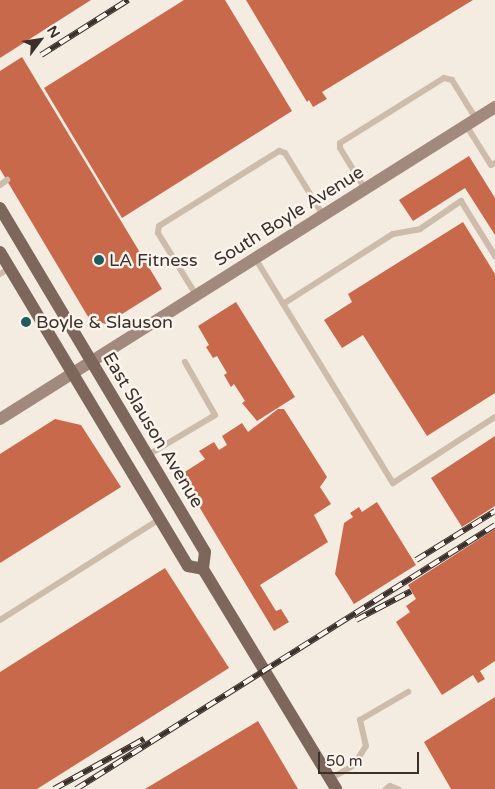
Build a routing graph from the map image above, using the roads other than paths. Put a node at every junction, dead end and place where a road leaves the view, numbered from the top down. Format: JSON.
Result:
{"nodes":[{"id":1,"x":495,"y":107,"type":"edge"},
{"id":2,"x":471,"y":122,"type":"junction"},
{"id":3,"x":494,"y":166,"type":"edge"},
{"id":4,"x":7,"y":180,"type":"dead end"},
{"id":5,"x":0,"y":185,"type":"edge"},
{"id":6,"x":364,"y":189,"type":"junction"},
{"id":7,"x":0,"y":208,"type":"edge"},
{"id":8,"x":323,"y":215,"type":"junction"},
{"id":9,"x":0,"y":252,"type":"edge"},
{"id":10,"x":495,"y":256,"type":"edge"},
{"id":11,"x":255,"y":258,"type":"junction"},
{"id":12,"x":5,"y":271,"type":"edge"},
{"id":13,"x":196,"y":295,"type":"junction"},
{"id":14,"x":283,"y":304,"type":"junction"},
{"id":15,"x":92,"y":361,"type":"junction"},
{"id":16,"x":185,"y":362,"type":"dead end"},
{"id":17,"x":73,"y":373,"type":"junction"},
{"id":18,"x":495,"y":417,"type":"edge"},
{"id":19,"x":0,"y":419,"type":"edge"},
{"id":20,"x":148,"y":455,"type":"junction"},
{"id":21,"x":160,"y":519,"type":"junction"},
{"id":22,"x":203,"y":569,"type":"junction"},
{"id":23,"x":0,"y":620,"type":"edge"},
{"id":24,"x":408,"y":692,"type":"dead end"},
{"id":25,"x":333,"y":784,"type":"edge"},
{"id":26,"x":386,"y":789,"type":"edge"},
{"id":27,"x":398,"y":789,"type":"edge"}],
"edges":[{"from":1,"to":2,"type":"main road","name":"South Boyle Avenue"},
{"from":2,"to":3,"type":"lane"},
{"from":2,"to":6,"type":"main road","name":"South Boyle Avenue"},
{"from":2,"to":6,"type":"lane"},
{"from":4,"to":5,"type":"lane"},
{"from":6,"to":8,"type":"main road","name":"South Boyle Avenue"},
{"from":7,"to":15,"type":"main road","name":"East Slauson Avenue"},
{"from":8,"to":11,"type":"main road","name":"South Boyle Avenue"},
{"from":8,"to":13,"type":"lane"},
{"from":9,"to":12,"type":"main road","name":"East Slauson Avenue"},
{"from":10,"to":14,"type":"lane"},
{"from":11,"to":13,"type":"main road","name":"South Boyle Avenue"},
{"from":11,"to":14,"type":"lane"},
{"from":12,"to":17,"type":"main road","name":"East Slauson Avenue"},
{"from":13,"to":15,"type":"main road","name":"South Boyle Avenue"},
{"from":14,"to":18,"type":"lane"},
{"from":15,"to":17,"type":"main road","name":"South Boyle Avenue"},
{"from":15,"to":20,"type":"main road","name":"East Slauson Avenue"},
{"from":16,"to":20,"type":"lane"},
{"from":17,"to":19,"type":"main road","name":"South Boyle Avenue"},
{"from":17,"to":21,"type":"main road","name":"East Slauson Avenue"},
{"from":20,"to":22,"type":"main road","name":"East Slauson Avenue"},
{"from":21,"to":22,"type":"main road","name":"East Slauson Avenue"},
{"from":21,"to":23,"type":"lane"},
{"from":22,"to":25,"type":"main road","name":"East Slauson Avenue"},
{"from":24,"to":25,"type":"lane"},
{"from":26,"to":27,"type":"lane"}]}
